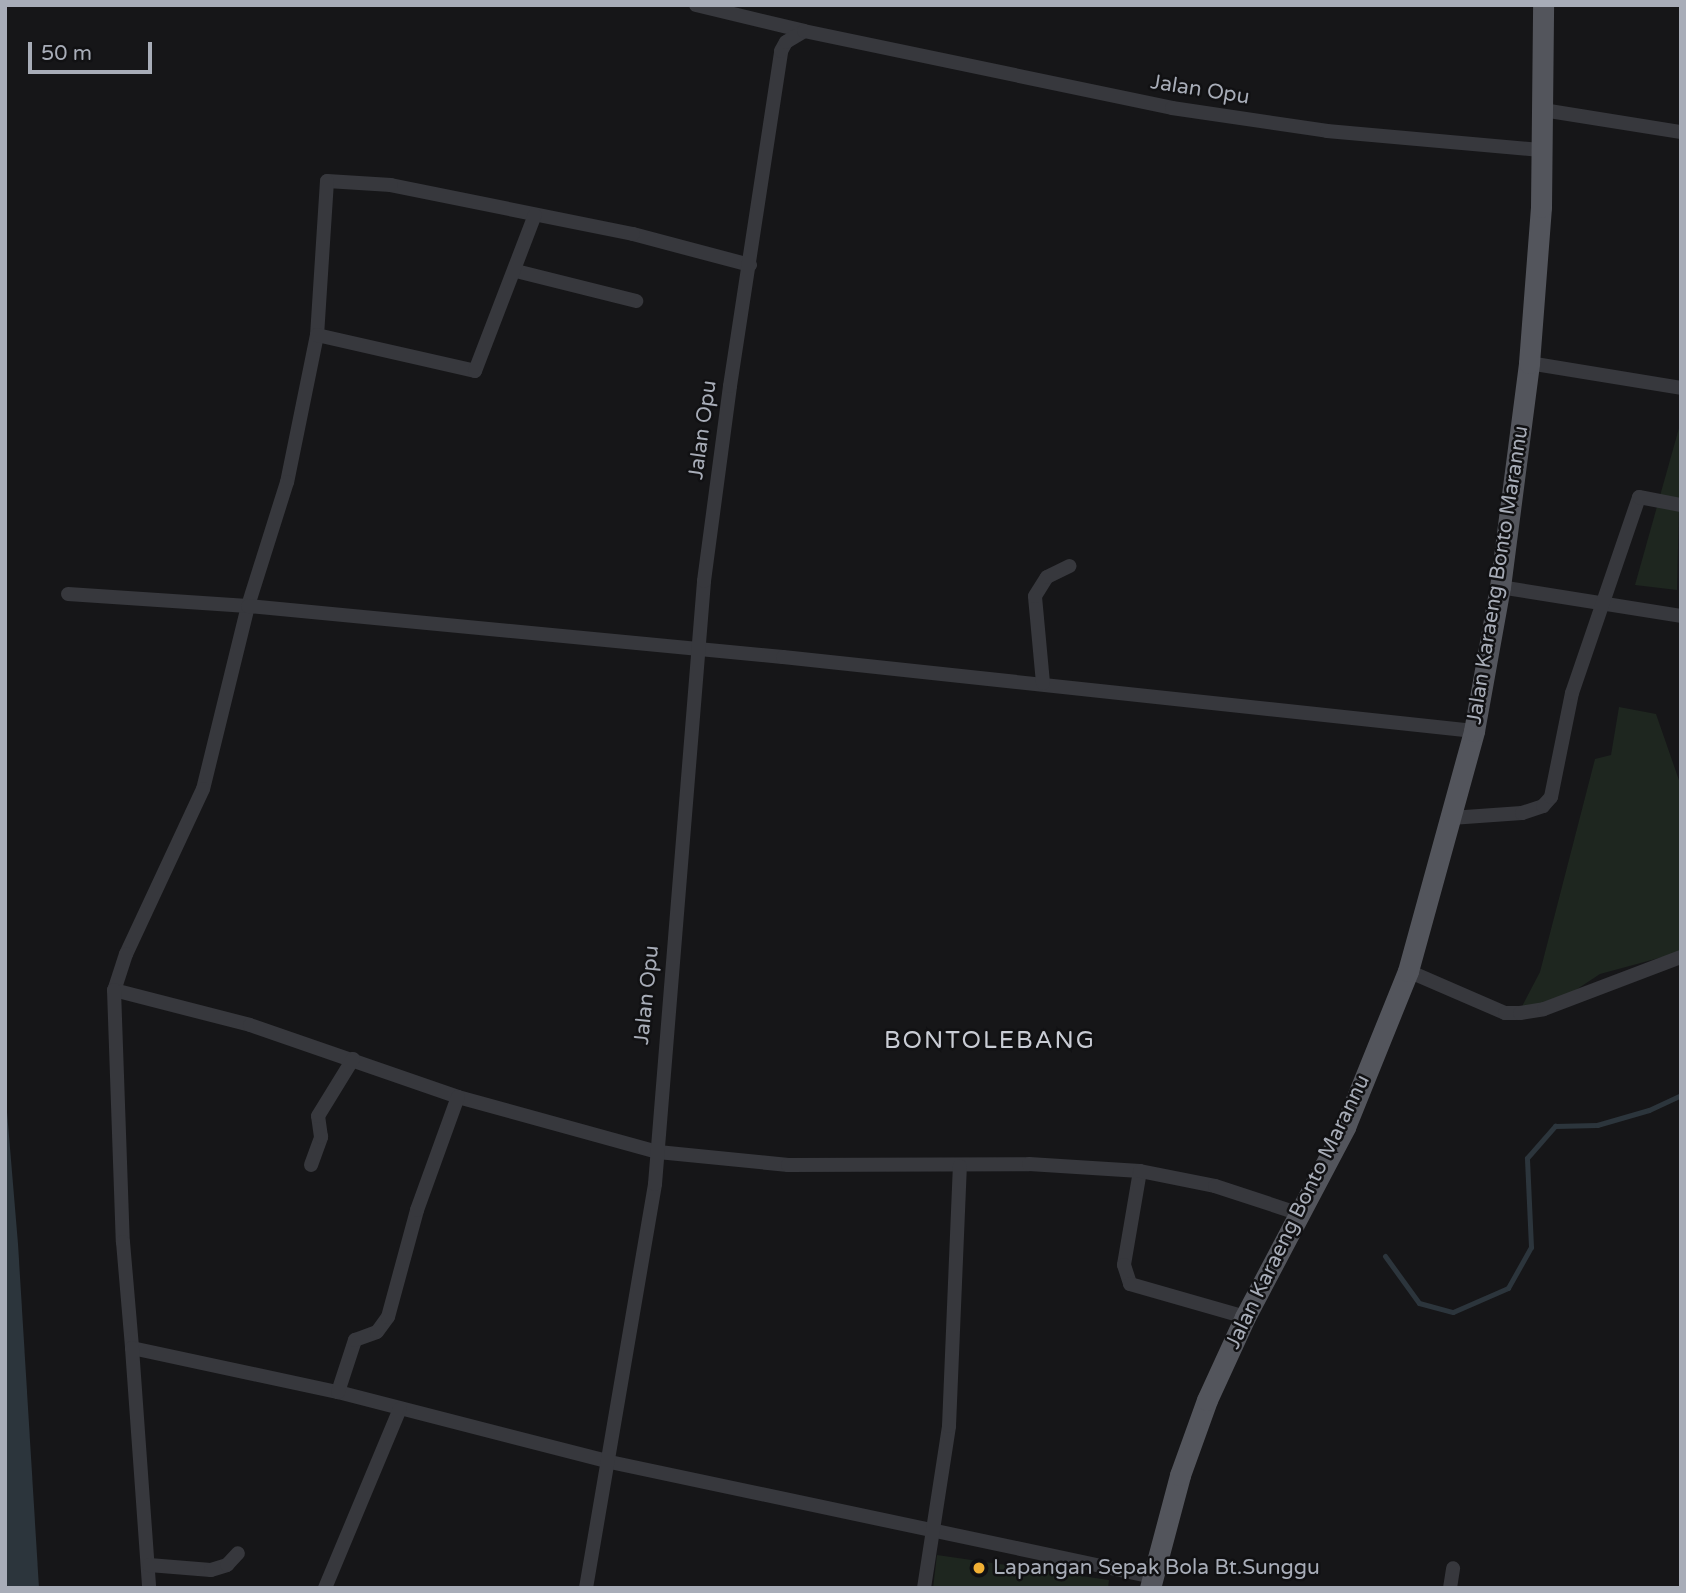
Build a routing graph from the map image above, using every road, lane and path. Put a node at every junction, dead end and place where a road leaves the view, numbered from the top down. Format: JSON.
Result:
{"nodes":[{"id":1,"x":696,"y":5,"type":"edge"},
{"id":2,"x":1542,"y":5,"type":"edge"},
{"id":3,"x":804,"y":31,"type":"junction"},
{"id":4,"x":1543,"y":110,"type":"junction"},
{"id":5,"x":1681,"y":132,"type":"edge"},
{"id":6,"x":1540,"y":150,"type":"junction"},
{"id":7,"x":535,"y":215,"type":"junction"},
{"id":8,"x":750,"y":265,"type":"junction"},
{"id":9,"x":516,"y":271,"type":"junction"},
{"id":10,"x":636,"y":302,"type":"dead end"},
{"id":11,"x":317,"y":335,"type":"junction"},
{"id":12,"x":1529,"y":363,"type":"junction"},
{"id":13,"x":1681,"y":388,"type":"edge"},
{"id":14,"x":1681,"y":505,"type":"edge"},
{"id":15,"x":1070,"y":566,"type":"dead end"},
{"id":16,"x":1500,"y":587,"type":"junction"},
{"id":17,"x":68,"y":594,"type":"dead end"},
{"id":18,"x":1602,"y":601,"type":"junction"},
{"id":19,"x":248,"y":606,"type":"junction"},
{"id":20,"x":1681,"y":616,"type":"edge"},
{"id":21,"x":699,"y":650,"type":"junction"},
{"id":22,"x":1043,"y":683,"type":"junction"},
{"id":23,"x":1474,"y":731,"type":"junction"},
{"id":24,"x":1451,"y":818,"type":"junction"},
{"id":25,"x":1681,"y":957,"type":"edge"},
{"id":26,"x":1408,"y":971,"type":"junction"},
{"id":27,"x":114,"y":990,"type":"junction"},
{"id":28,"x":353,"y":1059,"type":"junction"},
{"id":29,"x":458,"y":1097,"type":"junction"},
{"id":30,"x":658,"y":1152,"type":"junction"},
{"id":31,"x":311,"y":1165,"type":"dead end"},
{"id":32,"x":960,"y":1166,"type":"junction"},
{"id":33,"x":1140,"y":1171,"type":"junction"},
{"id":34,"x":1300,"y":1214,"type":"junction"},
{"id":35,"x":1245,"y":1317,"type":"junction"},
{"id":36,"x":132,"y":1348,"type":"junction"},
{"id":37,"x":338,"y":1392,"type":"junction"},
{"id":38,"x":400,"y":1409,"type":"junction"},
{"id":39,"x":610,"y":1462,"type":"junction"},
{"id":40,"x":933,"y":1532,"type":"junction"},
{"id":41,"x":238,"y":1553,"type":"dead end"},
{"id":42,"x":149,"y":1565,"type":"junction"},
{"id":43,"x":1453,"y":1568,"type":"dead end"},
{"id":44,"x":1152,"y":1583,"type":"edge"},
{"id":45,"x":149,"y":1588,"type":"edge"},
{"id":46,"x":325,"y":1588,"type":"edge"},
{"id":47,"x":586,"y":1588,"type":"edge"},
{"id":48,"x":923,"y":1588,"type":"edge"},
{"id":49,"x":1450,"y":1588,"type":"edge"}],
"edges":[{"from":1,"to":3,"type":"street"},
{"from":2,"to":4,"type":"main road","name":"Jalan Karaeng Bonto Marannu"},
{"from":3,"to":6,"type":"street","name":"Jalan Opu"},
{"from":3,"to":8,"type":"street","name":"Jalan Opu"},
{"from":4,"to":5,"type":"street"},
{"from":4,"to":6,"type":"main road","name":"Jalan Karaeng Bonto Marannu"},
{"from":6,"to":12,"type":"main road","name":"Jalan Karaeng Bonto Marannu"},
{"from":7,"to":8,"type":"street"},
{"from":7,"to":9,"type":"street"},
{"from":7,"to":11,"type":"street"},
{"from":8,"to":21,"type":"street","name":"Jalan Opu"},
{"from":9,"to":10,"type":"street"},
{"from":9,"to":11,"type":"street"},
{"from":11,"to":19,"type":"street"},
{"from":12,"to":13,"type":"street"},
{"from":12,"to":16,"type":"main road","name":"Jalan Karaeng Bonto Marannu"},
{"from":14,"to":18,"type":"street"},
{"from":15,"to":22,"type":"street"},
{"from":16,"to":18,"type":"street"},
{"from":16,"to":23,"type":"main road","name":"Jalan Karaeng Bonto Marannu"},
{"from":17,"to":19,"type":"street"},
{"from":18,"to":20,"type":"street"},
{"from":18,"to":24,"type":"street"},
{"from":19,"to":21,"type":"street"},
{"from":19,"to":27,"type":"street"},
{"from":21,"to":22,"type":"street"},
{"from":21,"to":30,"type":"street","name":"Jalan Opu"},
{"from":22,"to":23,"type":"street"},
{"from":23,"to":24,"type":"main road","name":"Jalan Karaeng Bonto Marannu"},
{"from":24,"to":26,"type":"main road","name":"Jalan Karaeng Bonto Marannu"},
{"from":25,"to":26,"type":"street"},
{"from":26,"to":34,"type":"main road","name":"Jalan Karaeng Bonto Marannu"},
{"from":27,"to":28,"type":"street"},
{"from":27,"to":36,"type":"street"},
{"from":28,"to":29,"type":"street"},
{"from":28,"to":31,"type":"street"},
{"from":29,"to":30,"type":"street"},
{"from":29,"to":37,"type":"street"},
{"from":30,"to":32,"type":"street"},
{"from":30,"to":39,"type":"street","name":"Jalan Opu"},
{"from":32,"to":33,"type":"street"},
{"from":32,"to":40,"type":"street"},
{"from":33,"to":34,"type":"street"},
{"from":33,"to":35,"type":"street"},
{"from":34,"to":35,"type":"main road","name":"Jalan Karaeng Bonto Marannu"},
{"from":35,"to":44,"type":"main road","name":"Jalan Karaeng Bonto Marannu"},
{"from":36,"to":37,"type":"street"},
{"from":36,"to":42,"type":"street"},
{"from":37,"to":38,"type":"street"},
{"from":38,"to":39,"type":"street"},
{"from":38,"to":46,"type":"street"},
{"from":39,"to":40,"type":"street"},
{"from":39,"to":47,"type":"street","name":"Jalan Opu"},
{"from":40,"to":44,"type":"street"},
{"from":40,"to":48,"type":"street"},
{"from":41,"to":42,"type":"street"},
{"from":42,"to":45,"type":"street"},
{"from":43,"to":49,"type":"street"}]}
